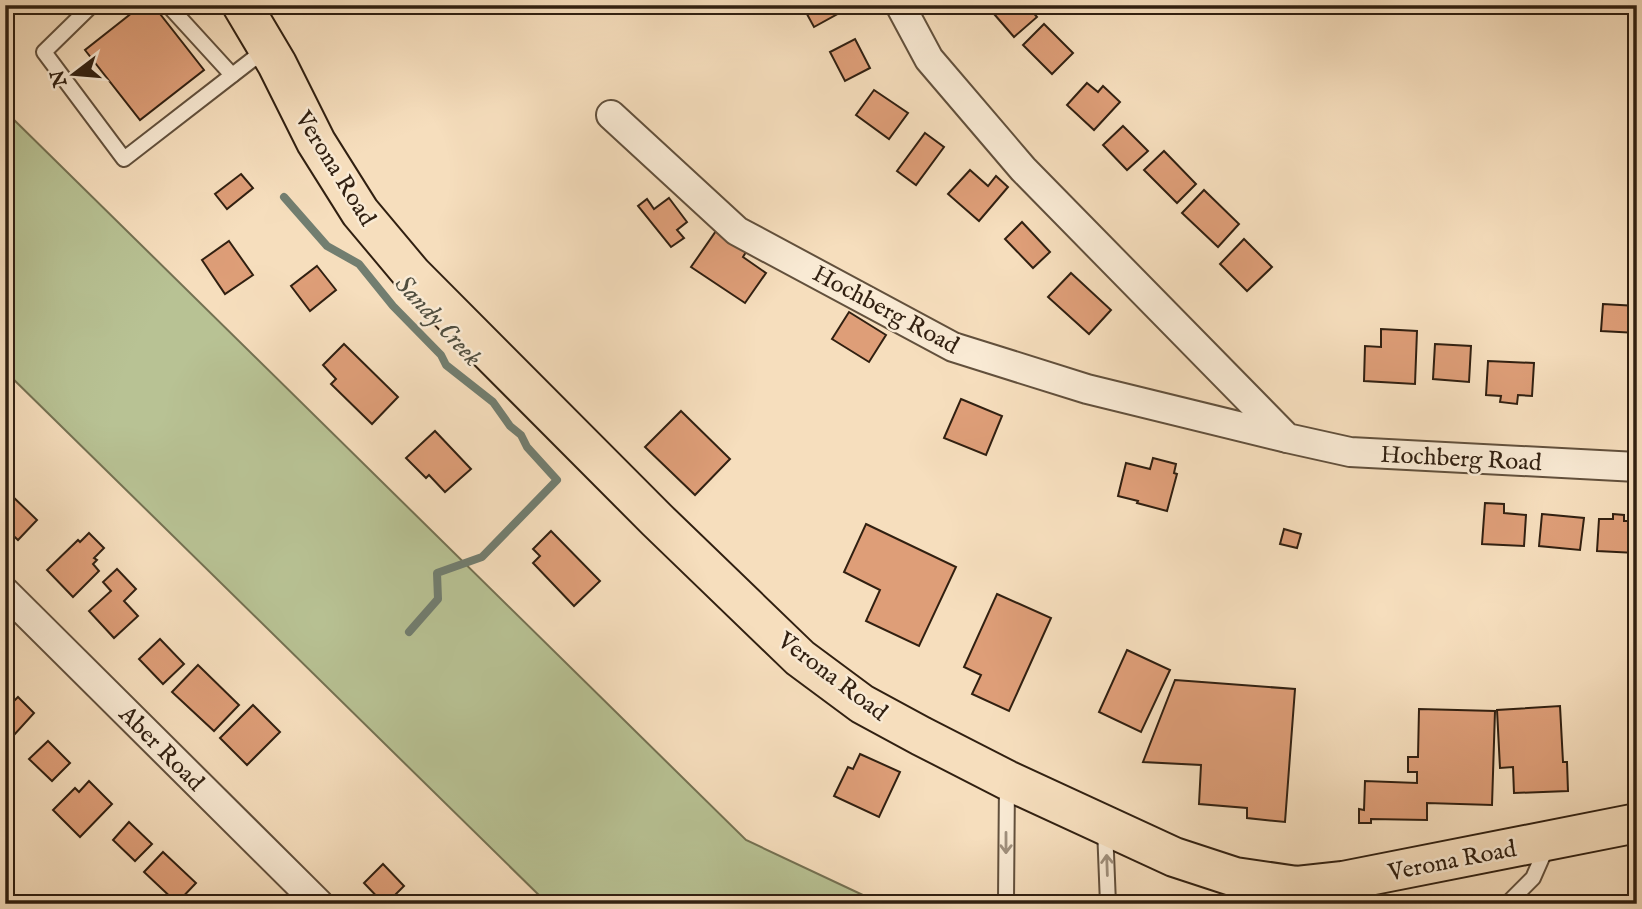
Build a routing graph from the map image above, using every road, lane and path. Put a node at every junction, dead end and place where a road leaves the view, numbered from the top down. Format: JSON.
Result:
{"nodes":[{"id":1,"x":92,"y":5,"type":"edge"},
{"id":2,"x":168,"y":5,"type":"edge"},
{"id":3,"x":242,"y":5,"type":"edge"},
{"id":4,"x":900,"y":5,"type":"edge"},
{"id":5,"x":267,"y":48,"type":"junction"},
{"id":6,"x":232,"y":75,"type":"junction"},
{"id":7,"x":611,"y":115,"type":"dead end"},
{"id":8,"x":1287,"y":438,"type":"junction"},
{"id":9,"x":1637,"y":467,"type":"edge"},
{"id":10,"x":5,"y":592,"type":"edge"},
{"id":11,"x":1007,"y":780,"type":"junction"},
{"id":12,"x":1637,"y":823,"type":"edge"},
{"id":13,"x":1105,"y":826,"type":"junction"},
{"id":14,"x":1543,"y":842,"type":"junction"},
{"id":15,"x":319,"y":904,"type":"edge"},
{"id":16,"x":1009,"y":904,"type":"edge"},
{"id":17,"x":1108,"y":904,"type":"edge"},
{"id":18,"x":1507,"y":904,"type":"edge"}],
"edges":[{"from":1,"to":6,"type":"lane"},
{"from":2,"to":6,"type":"lane"},
{"from":3,"to":5,"type":"main road","name":"Verona Road"},
{"from":4,"to":8,"type":"street"},
{"from":5,"to":6,"type":"lane"},
{"from":5,"to":11,"type":"main road","name":"Verona Road"},
{"from":7,"to":8,"type":"street","name":"Hochberg Road"},
{"from":8,"to":9,"type":"street","name":"Hochberg Road"},
{"from":10,"to":15,"type":"street","name":"Aber Road"},
{"from":11,"to":13,"type":"main road","name":"Verona Road"},
{"from":11,"to":16,"type":"lane","one_way":true},
{"from":12,"to":14,"type":"main road","name":"Verona Road"},
{"from":13,"to":14,"type":"main road","name":"Verona Road"},
{"from":17,"to":13,"type":"lane","one_way":true},
{"from":14,"to":18,"type":"lane"}]}
